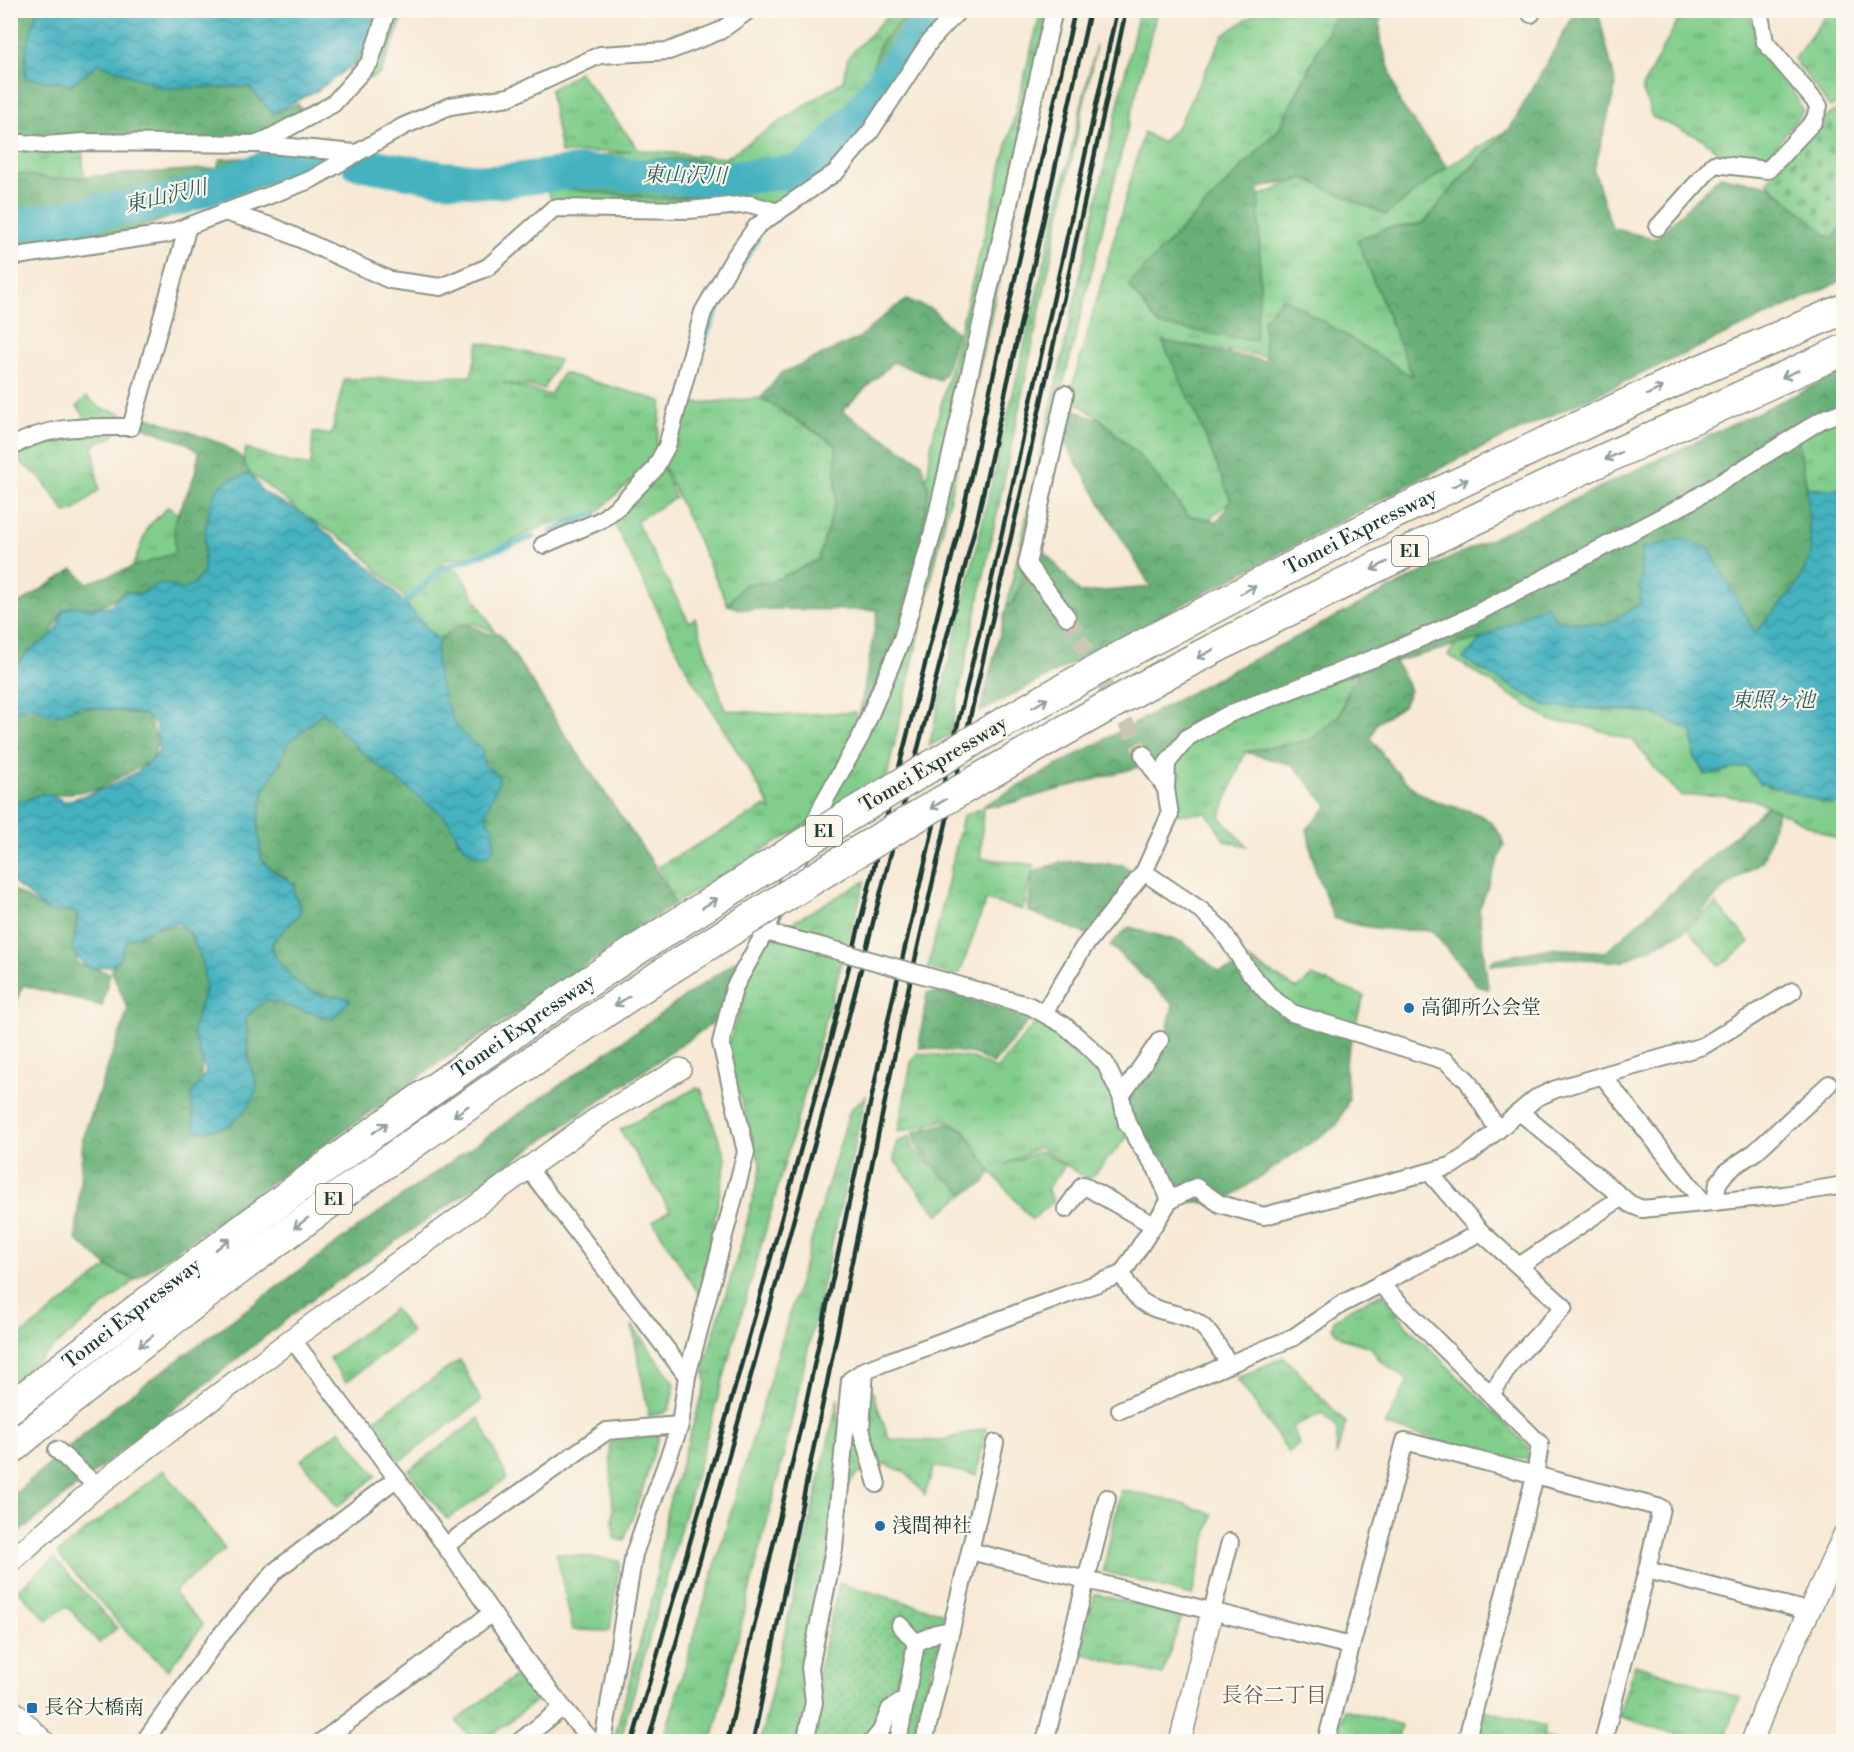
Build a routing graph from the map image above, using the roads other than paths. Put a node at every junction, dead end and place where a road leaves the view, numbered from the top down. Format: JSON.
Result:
{"nodes":[{"id":1,"x":387,"y":10,"type":"edge"},
{"id":2,"x":749,"y":10,"type":"edge"},
{"id":3,"x":959,"y":10,"type":"edge"},
{"id":4,"x":1054,"y":10,"type":"edge"},
{"id":5,"x":1759,"y":10,"type":"edge"},
{"id":6,"x":10,"y":142,"type":"edge"},
{"id":7,"x":258,"y":144,"type":"junction"},
{"id":8,"x":356,"y":153,"type":"junction"},
{"id":9,"x":224,"y":212,"type":"junction"},
{"id":10,"x":778,"y":212,"type":"junction"},
{"id":11,"x":188,"y":226,"type":"junction"},
{"id":12,"x":1658,"y":227,"type":"dead end"},
{"id":13,"x":10,"y":257,"type":"edge"},
{"id":14,"x":1844,"y":309,"type":"edge"},
{"id":15,"x":1844,"y":350,"type":"edge"},
{"id":16,"x":1065,"y":393,"type":"dead end"},
{"id":17,"x":1844,"y":411,"type":"edge"},
{"id":18,"x":10,"y":448,"type":"edge"},
{"id":19,"x":543,"y":545,"type":"dead end"},
{"id":20,"x":1067,"y":617,"type":"tunnel mouth"},
{"id":21,"x":1143,"y":754,"type":"tunnel mouth"},
{"id":22,"x":1166,"y":789,"type":"junction"},
{"id":23,"x":1143,"y":872,"type":"junction"},
{"id":24,"x":765,"y":932,"type":"junction"},
{"id":25,"x":1793,"y":991,"type":"dead end"},
{"id":26,"x":1044,"y":1013,"type":"junction"},
{"id":27,"x":1160,"y":1040,"type":"dead end"},
{"id":28,"x":680,"y":1069,"type":"dead end"},
{"id":29,"x":1603,"y":1076,"type":"junction"},
{"id":30,"x":1829,"y":1084,"type":"dead end"},
{"id":31,"x":1121,"y":1096,"type":"junction"},
{"id":32,"x":1520,"y":1112,"type":"junction"},
{"id":33,"x":1498,"y":1130,"type":"junction"},
{"id":34,"x":528,"y":1168,"type":"junction"},
{"id":35,"x":1430,"y":1173,"type":"junction"},
{"id":36,"x":1844,"y":1185,"type":"edge"},
{"id":37,"x":1622,"y":1197,"type":"junction"},
{"id":38,"x":1170,"y":1200,"type":"junction"},
{"id":39,"x":1709,"y":1202,"type":"junction"},
{"id":40,"x":1066,"y":1209,"type":"dead end"},
{"id":41,"x":1153,"y":1225,"type":"junction"},
{"id":42,"x":1481,"y":1232,"type":"junction"},
{"id":43,"x":1519,"y":1266,"type":"junction"},
{"id":44,"x":1122,"y":1274,"type":"junction"},
{"id":45,"x":1380,"y":1284,"type":"junction"},
{"id":46,"x":292,"y":1339,"type":"junction"},
{"id":47,"x":1229,"y":1364,"type":"junction"},
{"id":48,"x":864,"y":1370,"type":"junction"},
{"id":49,"x":687,"y":1376,"type":"junction"},
{"id":50,"x":1491,"y":1395,"type":"junction"},
{"id":51,"x":10,"y":1408,"type":"edge"},
{"id":52,"x":1120,"y":1410,"type":"dead end"},
{"id":53,"x":680,"y":1425,"type":"junction"},
{"id":54,"x":995,"y":1443,"type":"dead end"},
{"id":55,"x":10,"y":1450,"type":"edge"},
{"id":56,"x":57,"y":1450,"type":"tunnel mouth"},
{"id":57,"x":1535,"y":1476,"type":"junction"},
{"id":58,"x":397,"y":1478,"type":"junction"},
{"id":59,"x":877,"y":1485,"type":"dead end"},
{"id":60,"x":97,"y":1486,"type":"junction"},
{"id":61,"x":1107,"y":1498,"type":"dead end"},
{"id":62,"x":1844,"y":1535,"type":"edge"},
{"id":63,"x":1230,"y":1542,"type":"dead end"},
{"id":64,"x":445,"y":1546,"type":"junction"},
{"id":65,"x":970,"y":1551,"type":"junction"},
{"id":66,"x":10,"y":1562,"type":"edge"},
{"id":67,"x":1647,"y":1570,"type":"junction"},
{"id":68,"x":1085,"y":1580,"type":"junction"},
{"id":69,"x":1212,"y":1611,"type":"junction"},
{"id":70,"x":1808,"y":1611,"type":"junction"},
{"id":71,"x":492,"y":1613,"type":"junction"},
{"id":72,"x":900,"y":1625,"type":"dead end"},
{"id":73,"x":951,"y":1630,"type":"junction"},
{"id":74,"x":916,"y":1643,"type":"junction"},
{"id":75,"x":1351,"y":1646,"type":"junction"},
{"id":76,"x":906,"y":1699,"type":"junction"},
{"id":77,"x":562,"y":1708,"type":"junction"},
{"id":78,"x":16,"y":1714,"type":"edge"},
{"id":79,"x":929,"y":1740,"type":"edge"},
{"id":80,"x":44,"y":1742,"type":"edge"},
{"id":81,"x":144,"y":1742,"type":"edge"},
{"id":82,"x":321,"y":1742,"type":"edge"},
{"id":83,"x":519,"y":1742,"type":"edge"},
{"id":84,"x":593,"y":1742,"type":"edge"},
{"id":85,"x":603,"y":1742,"type":"edge"},
{"id":86,"x":805,"y":1742,"type":"edge"},
{"id":87,"x":872,"y":1742,"type":"edge"},
{"id":88,"x":898,"y":1742,"type":"edge"},
{"id":89,"x":1045,"y":1742,"type":"edge"},
{"id":90,"x":1180,"y":1742,"type":"edge"},
{"id":91,"x":1326,"y":1742,"type":"edge"},
{"id":92,"x":1466,"y":1742,"type":"edge"},
{"id":93,"x":1603,"y":1742,"type":"edge"},
{"id":94,"x":1752,"y":1742,"type":"edge"}],
"edges":[{"from":1,"to":7,"type":"street"},
{"from":2,"to":8,"type":"street"},
{"from":3,"to":10,"type":"street"},
{"from":4,"to":24,"type":"street"},
{"from":5,"to":12,"type":"street"},
{"from":6,"to":7,"type":"street"},
{"from":7,"to":8,"type":"street"},
{"from":8,"to":9,"type":"street"},
{"from":9,"to":10,"type":"street"},
{"from":9,"to":11,"type":"street"},
{"from":10,"to":19,"type":"street"},
{"from":11,"to":13,"type":"street"},
{"from":11,"to":18,"type":"street"},
{"from":51,"to":14,"type":"highway","name":"Tomei Expressway","number":"E1","one_way":true,"bridge":true},
{"from":15,"to":55,"type":"highway","name":"Tomei Expressway","number":"E1","one_way":true,"bridge":true},
{"from":16,"to":20,"type":"street"},
{"from":17,"to":22,"type":"street"},
{"from":21,"to":22,"type":"street"},
{"from":22,"to":23,"type":"street"},
{"from":23,"to":26,"type":"street"},
{"from":23,"to":33,"type":"street"},
{"from":24,"to":26,"type":"street","bridge":true},
{"from":24,"to":49,"type":"street"},
{"from":25,"to":29,"type":"street"},
{"from":26,"to":31,"type":"street"},
{"from":27,"to":31,"type":"street"},
{"from":28,"to":34,"type":"street"},
{"from":29,"to":32,"type":"street"},
{"from":29,"to":39,"type":"street"},
{"from":30,"to":39,"type":"street"},
{"from":31,"to":38,"type":"street"},
{"from":32,"to":33,"type":"street"},
{"from":32,"to":37,"type":"street"},
{"from":33,"to":35,"type":"street"},
{"from":34,"to":46,"type":"street"},
{"from":34,"to":49,"type":"street"},
{"from":35,"to":38,"type":"street"},
{"from":35,"to":42,"type":"street"},
{"from":36,"to":39,"type":"street"},
{"from":37,"to":39,"type":"street"},
{"from":37,"to":43,"type":"street"},
{"from":38,"to":41,"type":"street"},
{"from":40,"to":41,"type":"street"},
{"from":41,"to":44,"type":"street"},
{"from":42,"to":43,"type":"street"},
{"from":42,"to":45,"type":"street"},
{"from":43,"to":50,"type":"street"},
{"from":44,"to":47,"type":"street"},
{"from":44,"to":48,"type":"street"},
{"from":45,"to":47,"type":"street"},
{"from":45,"to":50,"type":"street"},
{"from":46,"to":58,"type":"street"},
{"from":46,"to":60,"type":"street"},
{"from":47,"to":52,"type":"street"},
{"from":48,"to":59,"type":"street"},
{"from":48,"to":86,"type":"street"},
{"from":49,"to":53,"type":"street"},
{"from":50,"to":57,"type":"street"},
{"from":53,"to":64,"type":"street"},
{"from":53,"to":85,"type":"street"},
{"from":54,"to":65,"type":"street"},
{"from":56,"to":60,"type":"street"},
{"from":57,"to":67,"type":"street"},
{"from":57,"to":75,"type":"street"},
{"from":57,"to":92,"type":"street"},
{"from":58,"to":64,"type":"street"},
{"from":58,"to":81,"type":"street"},
{"from":60,"to":66,"type":"street"},
{"from":61,"to":68,"type":"street"},
{"from":62,"to":70,"type":"street"},
{"from":63,"to":69,"type":"street"},
{"from":64,"to":71,"type":"street"},
{"from":65,"to":68,"type":"street"},
{"from":65,"to":73,"type":"street"},
{"from":67,"to":70,"type":"street"},
{"from":67,"to":93,"type":"street"},
{"from":68,"to":69,"type":"street"},
{"from":68,"to":89,"type":"street"},
{"from":69,"to":75,"type":"street"},
{"from":69,"to":90,"type":"street"},
{"from":70,"to":94,"type":"street"},
{"from":71,"to":77,"type":"street"},
{"from":71,"to":82,"type":"street"},
{"from":72,"to":74,"type":"street"},
{"from":73,"to":74,"type":"street"},
{"from":73,"to":79,"type":"street"},
{"from":74,"to":76,"type":"street"},
{"from":75,"to":91,"type":"street"},
{"from":76,"to":87,"type":"street"},
{"from":76,"to":88,"type":"street"},
{"from":77,"to":83,"type":"street"},
{"from":77,"to":84,"type":"street"},
{"from":78,"to":80,"type":"street"}]}
